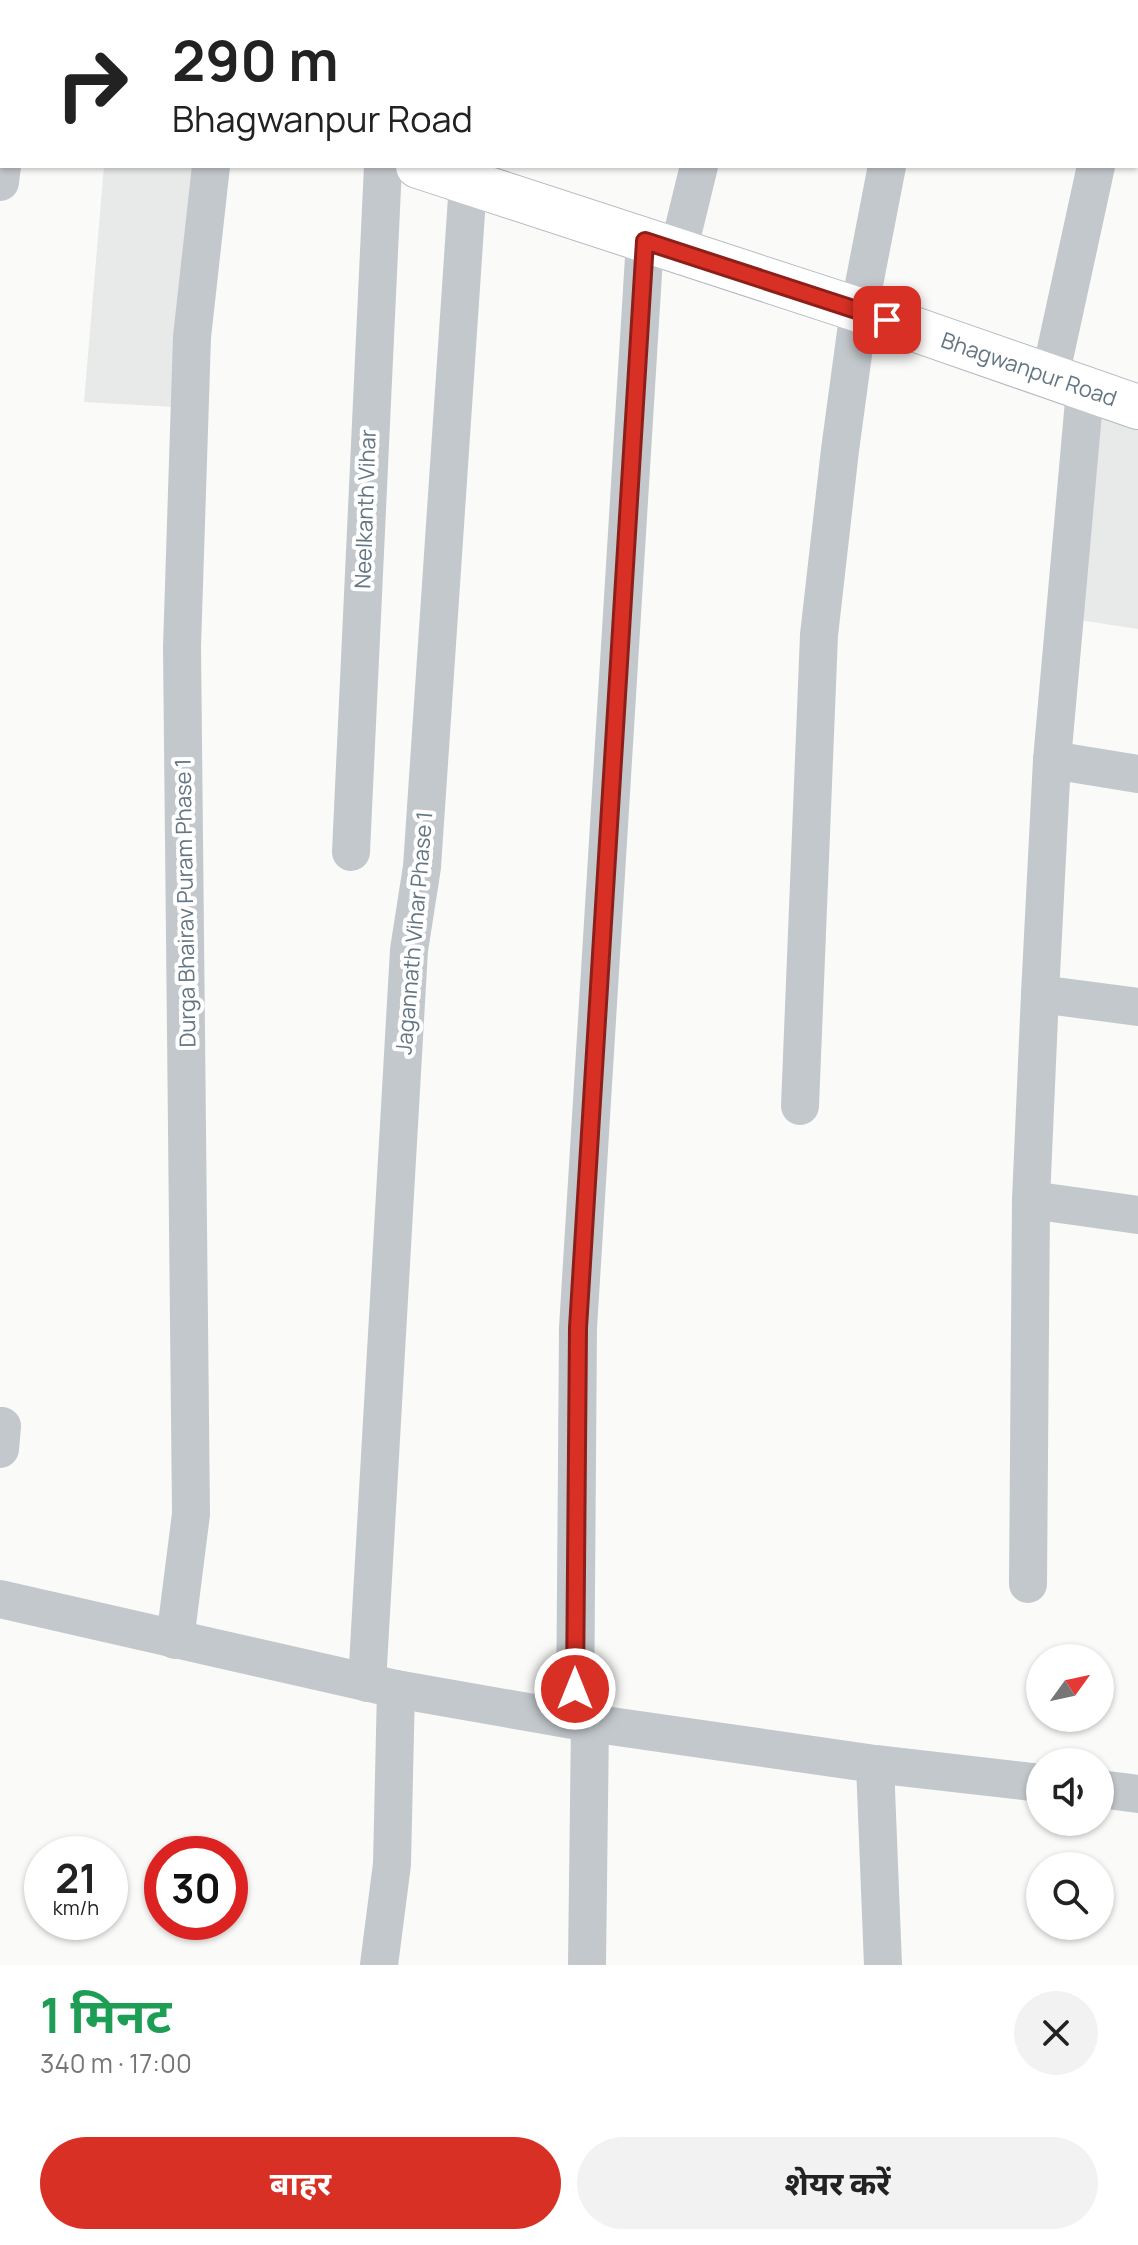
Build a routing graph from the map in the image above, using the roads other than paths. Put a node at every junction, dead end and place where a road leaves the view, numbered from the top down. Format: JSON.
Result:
{"nodes":[{"id":1,"x":211,"y":168,"type":"edge"},
{"id":2,"x":383,"y":168,"type":"edge"},
{"id":3,"x":431,"y":168,"type":"edge"},
{"id":4,"x":698,"y":168,"type":"edge"},
{"id":5,"x":887,"y":168,"type":"edge"},
{"id":6,"x":1096,"y":168,"type":"edge"},
{"id":7,"x":470,"y":174,"type":"edge"},
{"id":8,"x":661,"y":246,"type":"junction"},
{"id":9,"x":859,"y":310,"type":"junction"},
{"id":10,"x":1068,"y":383,"type":"junction"},
{"id":11,"x":1138,"y":407,"type":"edge"},
{"id":12,"x":1052,"y":760,"type":"junction"},
{"id":13,"x":1138,"y":774,"type":"edge"},
{"id":14,"x":351,"y":852,"type":"dead end"},
{"id":15,"x":1040,"y":994,"type":"junction"},
{"id":16,"x":1138,"y":1007,"type":"edge"},
{"id":17,"x":800,"y":1106,"type":"dead end"},
{"id":18,"x":1031,"y":1200,"type":"junction"},
{"id":19,"x":1138,"y":1215,"type":"edge"},
{"id":20,"x":1028,"y":1584,"type":"dead end"},
{"id":21,"x":0,"y":1599,"type":"edge"},
{"id":22,"x":175,"y":1640,"type":"junction"},
{"id":23,"x":382,"y":1686,"type":"junction"},
{"id":24,"x":582,"y":1721,"type":"junction"},
{"id":25,"x":875,"y":1764,"type":"junction"},
{"id":26,"x":1026,"y":1781,"type":"edge"},
{"id":27,"x":1114,"y":1791,"type":"edge"},
{"id":28,"x":1138,"y":1794,"type":"edge"},
{"id":29,"x":379,"y":1965,"type":"edge"},
{"id":30,"x":587,"y":1965,"type":"edge"},
{"id":31,"x":883,"y":1965,"type":"edge"}],
"edges":[{"from":1,"to":22,"type":"street","name":"Durga Bhairav Puram Phase 1"},
{"from":2,"to":14,"type":"street","name":"Neelkanth Vihar"},
{"from":3,"to":7,"type":"street","name":"Bhagwanpur Road"},
{"from":4,"to":8,"type":"street"},
{"from":5,"to":9,"type":"street"},
{"from":6,"to":10,"type":"street"},
{"from":7,"to":8,"type":"street","name":"Bhagwanpur Road"},
{"from":7,"to":23,"type":"street","name":"Jagannath Vihar Phase 1"},
{"from":8,"to":9,"type":"street","name":"Bhagwanpur Road"},
{"from":8,"to":24,"type":"street"},
{"from":9,"to":10,"type":"street","name":"Bhagwanpur Road"},
{"from":9,"to":17,"type":"street"},
{"from":10,"to":11,"type":"street","name":"Bhagwanpur Road"},
{"from":10,"to":12,"type":"street"},
{"from":12,"to":13,"type":"street"},
{"from":12,"to":15,"type":"street"},
{"from":15,"to":16,"type":"street"},
{"from":15,"to":18,"type":"street"},
{"from":18,"to":19,"type":"street"},
{"from":18,"to":20,"type":"street"},
{"from":21,"to":22,"type":"street"},
{"from":22,"to":23,"type":"street"},
{"from":23,"to":24,"type":"street"},
{"from":23,"to":29,"type":"street","name":"Jagannath Vihar Phase 1"},
{"from":24,"to":25,"type":"street"},
{"from":24,"to":30,"type":"street"},
{"from":25,"to":26,"type":"street"},
{"from":25,"to":31,"type":"street"},
{"from":27,"to":28,"type":"street"}]}
